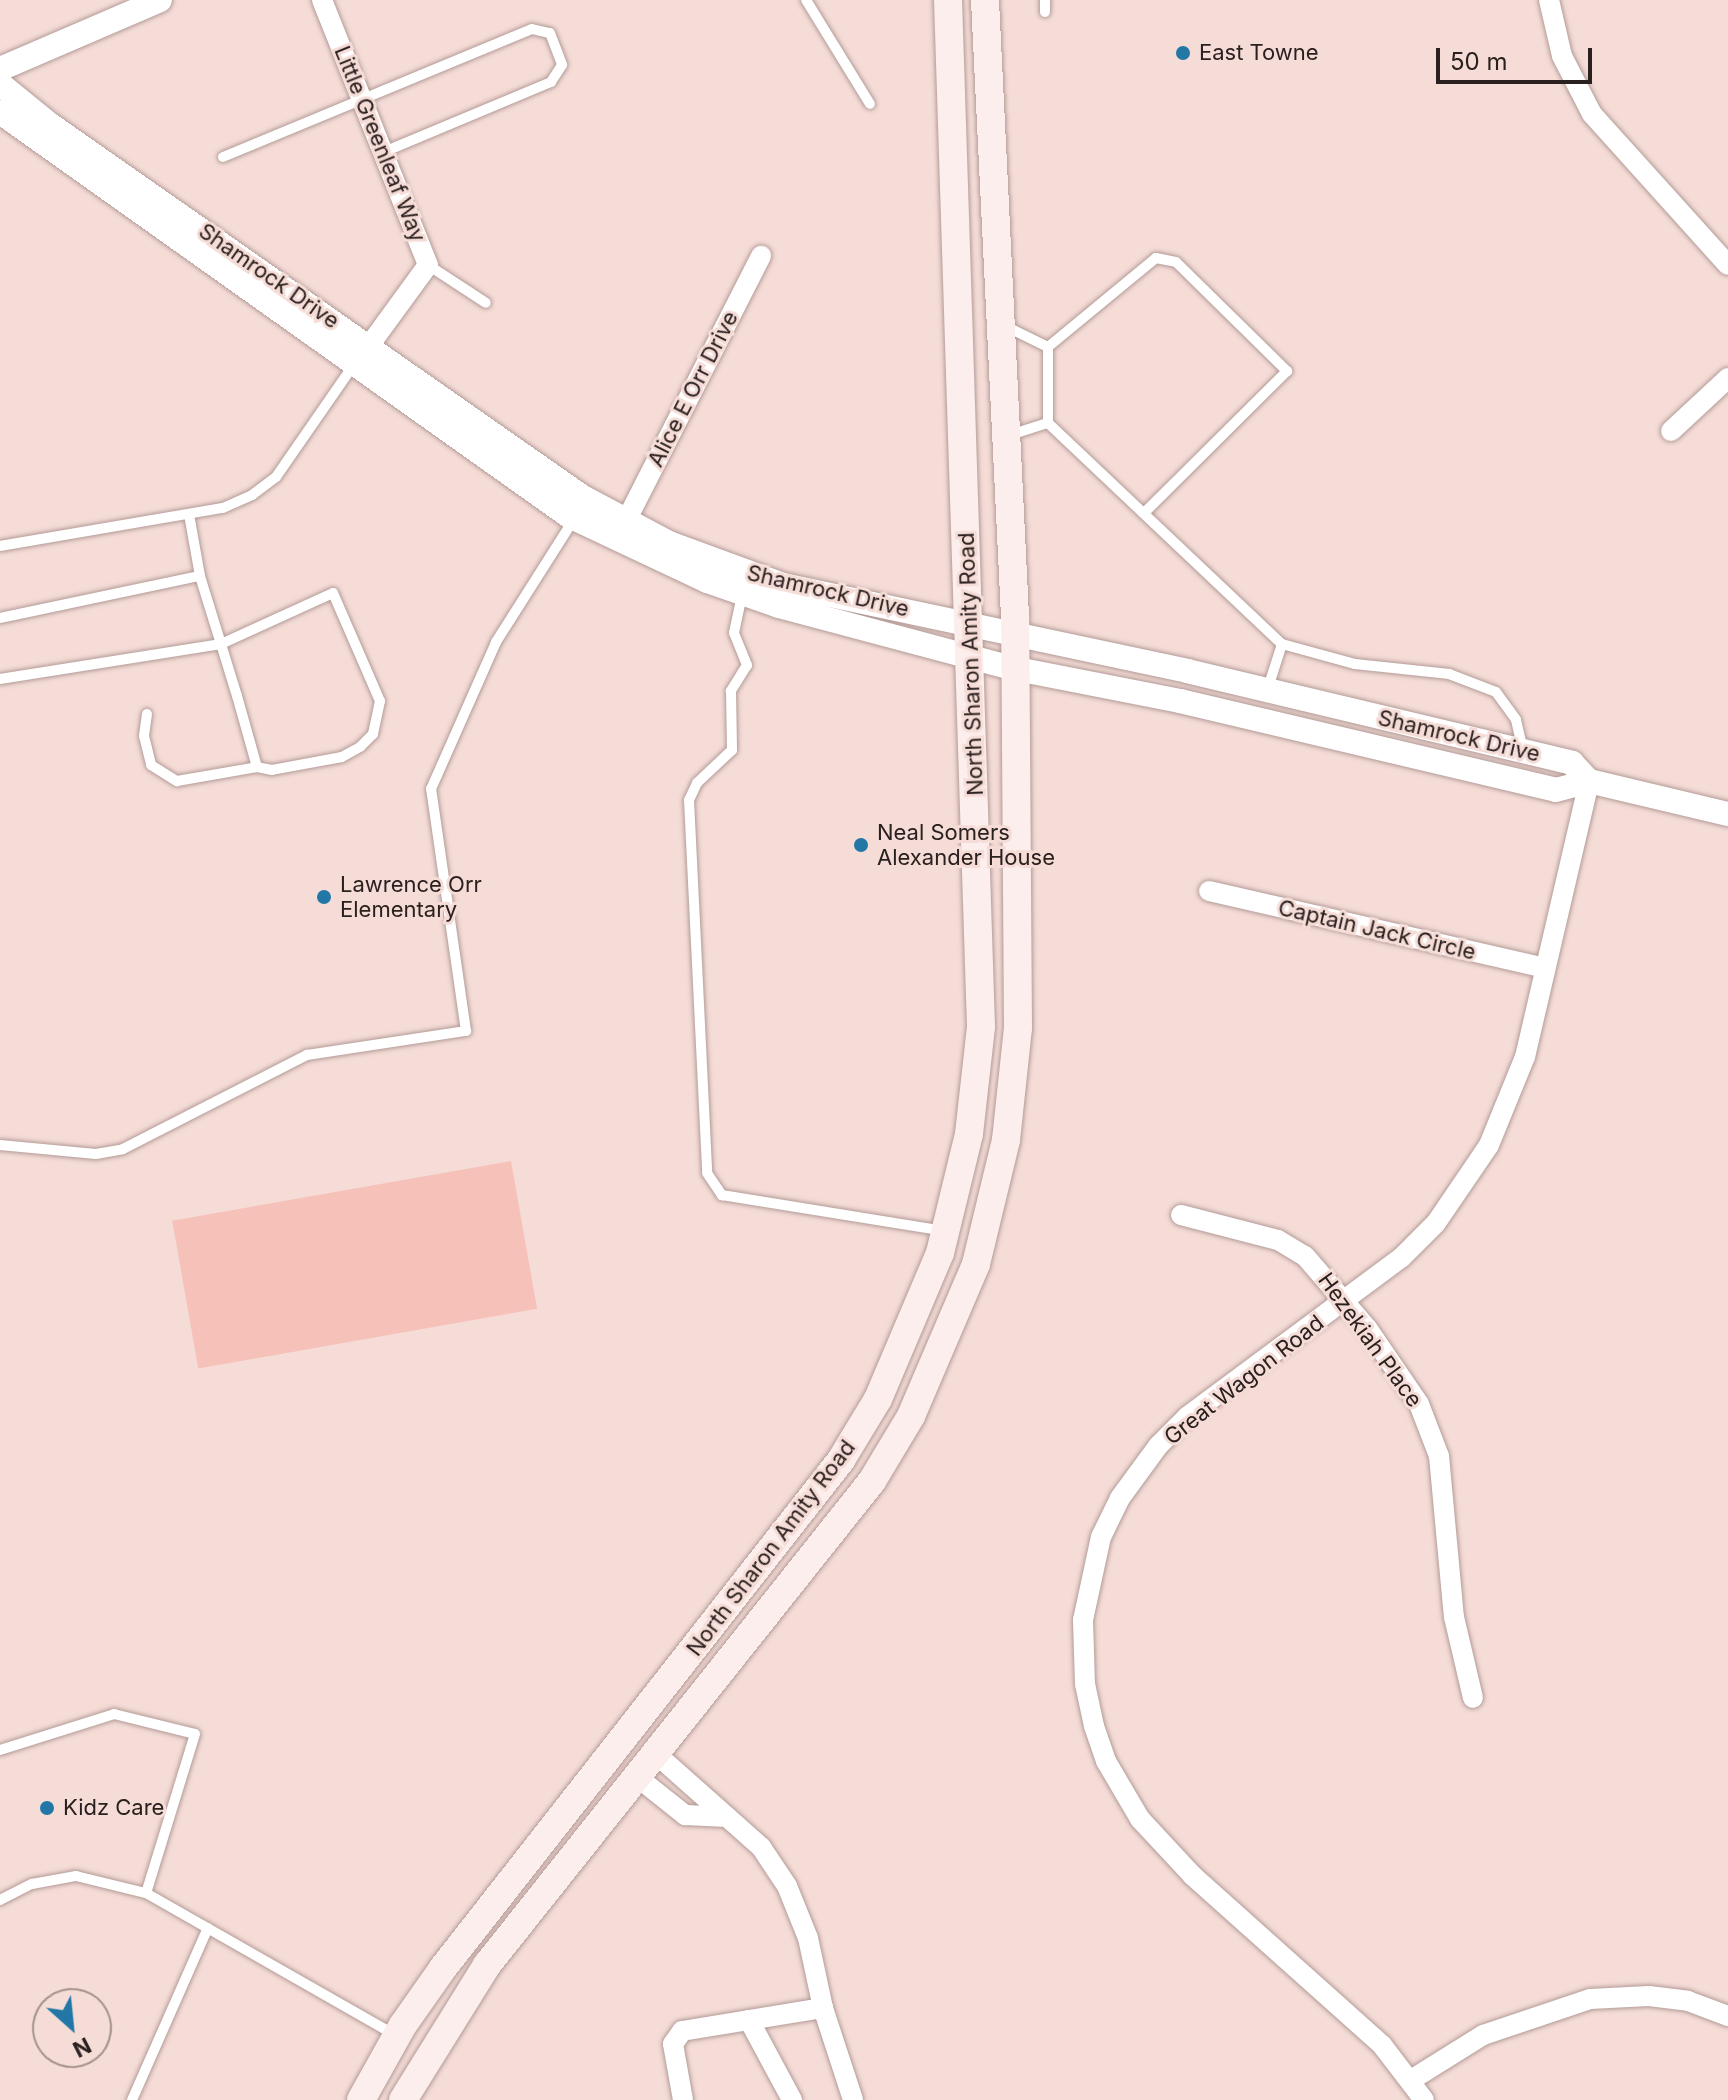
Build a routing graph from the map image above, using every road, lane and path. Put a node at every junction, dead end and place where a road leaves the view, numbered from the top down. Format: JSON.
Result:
{"nodes":[{"id":1,"x":160,"y":0,"type":"edge"},
{"id":2,"x":322,"y":0,"type":"edge"},
{"id":3,"x":806,"y":0,"type":"edge"},
{"id":4,"x":948,"y":0,"type":"edge"},
{"id":5,"x":985,"y":0,"type":"edge"},
{"id":6,"x":1549,"y":0,"type":"edge"},
{"id":7,"x":0,"y":69,"type":"edge"},
{"id":8,"x":0,"y":84,"type":"edge"},
{"id":9,"x":362,"y":99,"type":"junction"},
{"id":10,"x":870,"y":104,"type":"dead end"},
{"id":11,"x":0,"y":112,"type":"edge"},
{"id":12,"x":384,"y":152,"type":"junction"},
{"id":13,"x":223,"y":157,"type":"dead end"},
{"id":14,"x":761,"y":256,"type":"dead end"},
{"id":15,"x":428,"y":265,"type":"junction"},
{"id":16,"x":1728,"y":265,"type":"edge"},
{"id":17,"x":486,"y":303,"type":"dead end"},
{"id":18,"x":998,"y":323,"type":"junction"},
{"id":19,"x":1048,"y":347,"type":"junction"},
{"id":20,"x":364,"y":355,"type":"junction"},
{"id":21,"x":1728,"y":378,"type":"edge"},
{"id":22,"x":1048,"y":423,"type":"junction"},
{"id":23,"x":1671,"y":431,"type":"dead end"},
{"id":24,"x":1005,"y":437,"type":"junction"},
{"id":25,"x":1144,"y":513,"type":"junction"},
{"id":26,"x":189,"y":514,"type":"junction"},
{"id":27,"x":575,"y":519,"type":"junction"},
{"id":28,"x":625,"y":523,"type":"junction"},
{"id":29,"x":0,"y":546,"type":"edge"},
{"id":30,"x":200,"y":576,"type":"junction"},
{"id":31,"x":746,"y":585,"type":"junction"},
{"id":32,"x":0,"y":618,"type":"edge"},
{"id":33,"x":971,"y":623,"type":"junction"},
{"id":34,"x":1013,"y":632,"type":"junction"},
{"id":35,"x":221,"y":644,"type":"junction"},
{"id":36,"x":1282,"y":644,"type":"junction"},
{"id":37,"x":969,"y":657,"type":"junction"},
{"id":38,"x":1012,"y":668,"type":"junction"},
{"id":39,"x":0,"y":679,"type":"edge"},
{"id":40,"x":1267,"y":690,"type":"junction"},
{"id":41,"x":147,"y":714,"type":"dead end"},
{"id":42,"x":1523,"y":751,"type":"junction"},
{"id":43,"x":257,"y":767,"type":"junction"},
{"id":44,"x":1589,"y":781,"type":"junction"},
{"id":45,"x":1728,"y":814,"type":"edge"},
{"id":46,"x":1209,"y":891,"type":"dead end"},
{"id":47,"x":1545,"y":968,"type":"junction"},
{"id":48,"x":0,"y":1145,"type":"edge"},
{"id":49,"x":1181,"y":1215,"type":"dead end"},
{"id":50,"x":946,"y":1231,"type":"junction"},
{"id":51,"x":1346,"y":1302,"type":"junction"},
{"id":52,"x":730,"y":1608,"type":"junction"},
{"id":53,"x":1473,"y":1698,"type":"dead end"},
{"id":54,"x":0,"y":1750,"type":"edge"},
{"id":55,"x":655,"y":1753,"type":"junction"},
{"id":56,"x":636,"y":1776,"type":"junction"},
{"id":57,"x":727,"y":1817,"type":"junction"},
{"id":58,"x":146,"y":1893,"type":"junction"},
{"id":59,"x":0,"y":1900,"type":"edge"},
{"id":60,"x":208,"y":1928,"type":"junction"},
{"id":61,"x":823,"y":2008,"type":"junction"},
{"id":62,"x":1728,"y":2016,"type":"edge"},
{"id":63,"x":749,"y":2020,"type":"junction"},
{"id":64,"x":397,"y":2036,"type":"junction"},
{"id":65,"x":1411,"y":2080,"type":"junction"},
{"id":66,"x":132,"y":2100,"type":"edge"},
{"id":67,"x":361,"y":2100,"type":"edge"},
{"id":68,"x":403,"y":2100,"type":"edge"},
{"id":69,"x":683,"y":2100,"type":"edge"},
{"id":70,"x":792,"y":2100,"type":"edge"},
{"id":71,"x":853,"y":2100,"type":"edge"},
{"id":72,"x":1424,"y":2100,"type":"edge"}],
"edges":[{"from":1,"to":7,"type":"street"},
{"from":2,"to":9,"type":"street","name":"Little Greenleaf Way"},
{"from":3,"to":10,"type":"lane"},
{"from":4,"to":33,"type":"main road","name":"North Sharon Amity Road"},
{"from":5,"to":18,"type":"main road","name":"North Sharon Amity Road"},
{"from":6,"to":16,"type":"street"},
{"from":8,"to":20,"type":"street","name":"Shamrock Drive"},
{"from":9,"to":12,"type":"street","name":"Little Greenleaf Way"},
{"from":9,"to":12,"type":"lane"},
{"from":9,"to":13,"type":"lane"},
{"from":11,"to":20,"type":"street","name":"Shamrock Drive"},
{"from":12,"to":15,"type":"street","name":"Little Greenleaf Way"},
{"from":14,"to":28,"type":"street","name":"Alice E Orr Drive"},
{"from":15,"to":17,"type":"lane"},
{"from":15,"to":20,"type":"street","name":"Little Greenleaf Way"},
{"from":18,"to":19,"type":"lane"},
{"from":18,"to":24,"type":"main road","name":"North Sharon Amity Road"},
{"from":19,"to":22,"type":"lane"},
{"from":19,"to":25,"type":"lane"},
{"from":20,"to":26,"type":"lane"},
{"from":20,"to":27,"type":"street","name":"Shamrock Drive"},
{"from":20,"to":28,"type":"street","name":"Shamrock Drive"},
{"from":21,"to":23,"type":"street"},
{"from":22,"to":24,"type":"lane"},
{"from":22,"to":25,"type":"lane"},
{"from":24,"to":34,"type":"main road","name":"North Sharon Amity Road"},
{"from":25,"to":36,"type":"lane"},
{"from":26,"to":29,"type":"lane"},
{"from":26,"to":30,"type":"lane"},
{"from":27,"to":31,"type":"street","name":"Shamrock Drive"},
{"from":27,"to":48,"type":"lane"},
{"from":28,"to":31,"type":"street","name":"Shamrock Drive"},
{"from":30,"to":32,"type":"lane"},
{"from":30,"to":35,"type":"lane"},
{"from":31,"to":33,"type":"street","name":"Shamrock Drive"},
{"from":31,"to":37,"type":"street","name":"Shamrock Drive"},
{"from":31,"to":50,"type":"lane"},
{"from":33,"to":34,"type":"street","name":"Shamrock Drive"},
{"from":33,"to":37,"type":"main road","name":"North Sharon Amity Road"},
{"from":34,"to":38,"type":"main road","name":"North Sharon Amity Road"},
{"from":34,"to":40,"type":"street","name":"Shamrock Drive"},
{"from":35,"to":39,"type":"lane"},
{"from":35,"to":43,"type":"lane"},
{"from":35,"to":43,"type":"lane"},
{"from":36,"to":40,"type":"lane"},
{"from":36,"to":42,"type":"lane"},
{"from":37,"to":38,"type":"street","name":"Shamrock Drive"},
{"from":37,"to":50,"type":"main road","name":"North Sharon Amity Road"},
{"from":38,"to":44,"type":"street","name":"Shamrock Drive"},
{"from":38,"to":55,"type":"main road","name":"North Sharon Amity Road"},
{"from":40,"to":42,"type":"street","name":"Shamrock Drive"},
{"from":41,"to":43,"type":"lane"},
{"from":42,"to":44,"type":"street","name":"Shamrock Drive"},
{"from":44,"to":45,"type":"street","name":"Shamrock Drive"},
{"from":44,"to":47,"type":"street","name":"Great Wagon Road"},
{"from":46,"to":47,"type":"street","name":"Captain Jack Circle"},
{"from":47,"to":51,"type":"street","name":"Great Wagon Road"},
{"from":49,"to":51,"type":"street","name":"Hezekiah Place"},
{"from":50,"to":52,"type":"main road","name":"North Sharon Amity Road"},
{"from":51,"to":53,"type":"street","name":"Hezekiah Place"},
{"from":51,"to":65,"type":"street","name":"Great Wagon Road"},
{"from":52,"to":56,"type":"main road"},
{"from":52,"to":64,"type":"main road","name":"North Sharon Amity Road"},
{"from":54,"to":58,"type":"lane"},
{"from":55,"to":56,"type":"main road","name":"North Sharon Amity Road"},
{"from":55,"to":57,"type":"street"},
{"from":56,"to":57,"type":"street"},
{"from":56,"to":68,"type":"main road","name":"North Sharon Amity Road"},
{"from":57,"to":61,"type":"street"},
{"from":58,"to":59,"type":"lane"},
{"from":58,"to":60,"type":"lane"},
{"from":60,"to":64,"type":"lane"},
{"from":60,"to":66,"type":"lane"},
{"from":61,"to":63,"type":"street"},
{"from":61,"to":71,"type":"street"},
{"from":62,"to":65,"type":"street"},
{"from":63,"to":69,"type":"street"},
{"from":63,"to":70,"type":"street"},
{"from":64,"to":67,"type":"main road","name":"North Sharon Amity Road"},
{"from":65,"to":72,"type":"street","name":"Great Wagon Road"}]}
